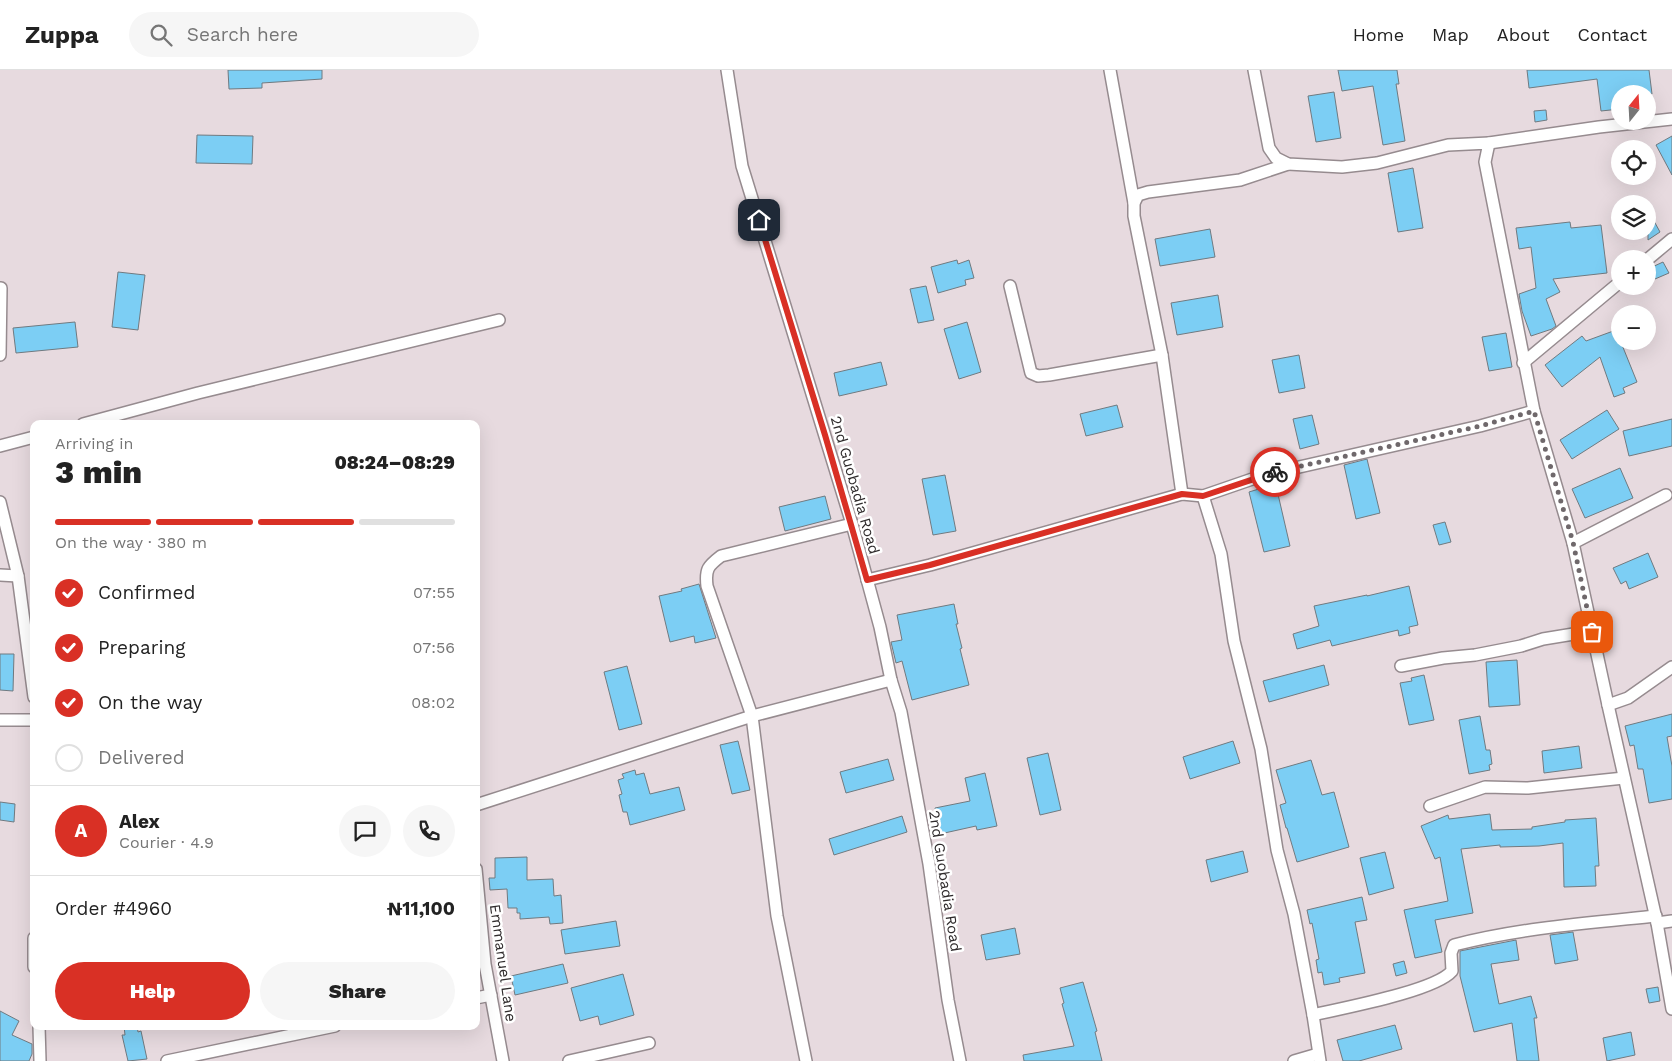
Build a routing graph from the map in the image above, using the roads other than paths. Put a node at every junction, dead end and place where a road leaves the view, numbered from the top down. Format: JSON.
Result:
{"nodes":[{"id":1,"x":727,"y":70,"type":"edge"},
{"id":2,"x":1110,"y":70,"type":"edge"},
{"id":3,"x":1254,"y":70,"type":"edge"},
{"id":4,"x":1672,"y":119,"type":"edge"},
{"id":5,"x":1489,"y":143,"type":"junction"},
{"id":6,"x":1288,"y":164,"type":"junction"},
{"id":7,"x":1134,"y":203,"type":"junction"},
{"id":8,"x":1672,"y":239,"type":"edge"},
{"id":9,"x":1672,"y":244,"type":"edge"},
{"id":10,"x":1656,"y":253,"type":"edge"},
{"id":11,"x":1656,"y":255,"type":"edge"},
{"id":12,"x":1010,"y":286,"type":"dead end"},
{"id":13,"x":1,"y":288,"type":"edge"},
{"id":14,"x":1611,"y":289,"type":"edge"},
{"id":15,"x":1612,"y":295,"type":"edge"},
{"id":16,"x":499,"y":320,"type":"dead end"},
{"id":17,"x":0,"y":355,"type":"edge"},
{"id":18,"x":1162,"y":355,"type":"junction"},
{"id":19,"x":1523,"y":361,"type":"junction"},
{"id":20,"x":1534,"y":411,"type":"junction"},
{"id":21,"x":98,"y":420,"type":"edge"},
{"id":22,"x":30,"y":438,"type":"edge"},
{"id":23,"x":0,"y":446,"type":"edge"},
{"id":24,"x":1182,"y":494,"type":"junction"},
{"id":25,"x":1666,"y":495,"type":"dead end"},
{"id":26,"x":1203,"y":496,"type":"junction"},
{"id":27,"x":0,"y":502,"type":"edge"},
{"id":28,"x":852,"y":524,"type":"junction"},
{"id":29,"x":1573,"y":542,"type":"junction"},
{"id":30,"x":0,"y":575,"type":"edge"},
{"id":31,"x":18,"y":576,"type":"junction"},
{"id":32,"x":867,"y":580,"type":"junction"},
{"id":33,"x":1592,"y":632,"type":"junction"},
{"id":34,"x":1401,"y":666,"type":"dead end"},
{"id":35,"x":30,"y":667,"type":"edge"},
{"id":36,"x":1672,"y":668,"type":"edge"},
{"id":37,"x":891,"y":680,"type":"junction"},
{"id":38,"x":1608,"y":705,"type":"junction"},
{"id":39,"x":752,"y":716,"type":"junction"},
{"id":40,"x":0,"y":720,"type":"edge"},
{"id":41,"x":30,"y":720,"type":"edge"},
{"id":42,"x":1624,"y":778,"type":"junction"},
{"id":43,"x":480,"y":804,"type":"edge"},
{"id":44,"x":1430,"y":806,"type":"dead end"},
{"id":45,"x":480,"y":911,"type":"edge"},
{"id":46,"x":1657,"y":920,"type":"junction"},
{"id":47,"x":1672,"y":921,"type":"edge"},
{"id":48,"x":491,"y":995,"type":"junction"},
{"id":49,"x":480,"y":997,"type":"edge"},
{"id":50,"x":1672,"y":1009,"type":"edge"},
{"id":51,"x":1313,"y":1015,"type":"junction"},
{"id":52,"x":39,"y":1030,"type":"edge"},
{"id":53,"x":316,"y":1030,"type":"edge"},
{"id":54,"x":648,"y":1043,"type":"dead end"},
{"id":55,"x":1319,"y":1058,"type":"edge"},
{"id":56,"x":40,"y":1061,"type":"edge"},
{"id":57,"x":167,"y":1061,"type":"edge"},
{"id":58,"x":503,"y":1061,"type":"edge"},
{"id":59,"x":569,"y":1061,"type":"edge"},
{"id":60,"x":806,"y":1061,"type":"edge"},
{"id":61,"x":960,"y":1061,"type":"edge"},
{"id":62,"x":1294,"y":1061,"type":"edge"}],
"edges":[{"from":1,"to":28,"type":"street","name":"2nd Guobadia Road"},
{"from":2,"to":7,"type":"street"},
{"from":3,"to":6,"type":"street"},
{"from":4,"to":5,"type":"street"},
{"from":5,"to":6,"type":"street"},
{"from":5,"to":19,"type":"street"},
{"from":6,"to":7,"type":"street"},
{"from":7,"to":18,"type":"street"},
{"from":8,"to":10,"type":"street"},
{"from":9,"to":11,"type":"street"},
{"from":12,"to":18,"type":"street"},
{"from":13,"to":17,"type":"street"},
{"from":14,"to":19,"type":"street"},
{"from":15,"to":19,"type":"street"},
{"from":16,"to":21,"type":"street"},
{"from":18,"to":24,"type":"street"},
{"from":19,"to":20,"type":"street"},
{"from":20,"to":26,"type":"street"},
{"from":20,"to":29,"type":"street"},
{"from":22,"to":23,"type":"street"},
{"from":24,"to":26,"type":"street"},
{"from":24,"to":32,"type":"street"},
{"from":25,"to":29,"type":"street"},
{"from":26,"to":51,"type":"street"},
{"from":27,"to":31,"type":"street"},
{"from":28,"to":32,"type":"street","name":"2nd Guobadia Road"},
{"from":28,"to":39,"type":"street"},
{"from":29,"to":33,"type":"street"},
{"from":30,"to":31,"type":"street"},
{"from":31,"to":35,"type":"street"},
{"from":32,"to":37,"type":"street","name":"2nd Guobadia Road"},
{"from":33,"to":34,"type":"street"},
{"from":33,"to":38,"type":"street"},
{"from":36,"to":38,"type":"street"},
{"from":37,"to":39,"type":"street"},
{"from":37,"to":61,"type":"street","name":"2nd Guobadia Road"},
{"from":38,"to":42,"type":"street"},
{"from":39,"to":43,"type":"street"},
{"from":39,"to":60,"type":"street"},
{"from":40,"to":41,"type":"street"},
{"from":42,"to":44,"type":"street"},
{"from":42,"to":46,"type":"street"},
{"from":45,"to":48,"type":"street","name":"Emmanuel Lane"},
{"from":46,"to":47,"type":"street"},
{"from":46,"to":50,"type":"street"},
{"from":46,"to":51,"type":"street"},
{"from":48,"to":49,"type":"street"},
{"from":48,"to":58,"type":"street","name":"Emmanuel Lane"},
{"from":51,"to":55,"type":"street"},
{"from":52,"to":56,"type":"street"},
{"from":53,"to":57,"type":"street"},
{"from":54,"to":59,"type":"street"},
{"from":55,"to":62,"type":"street"}]}
